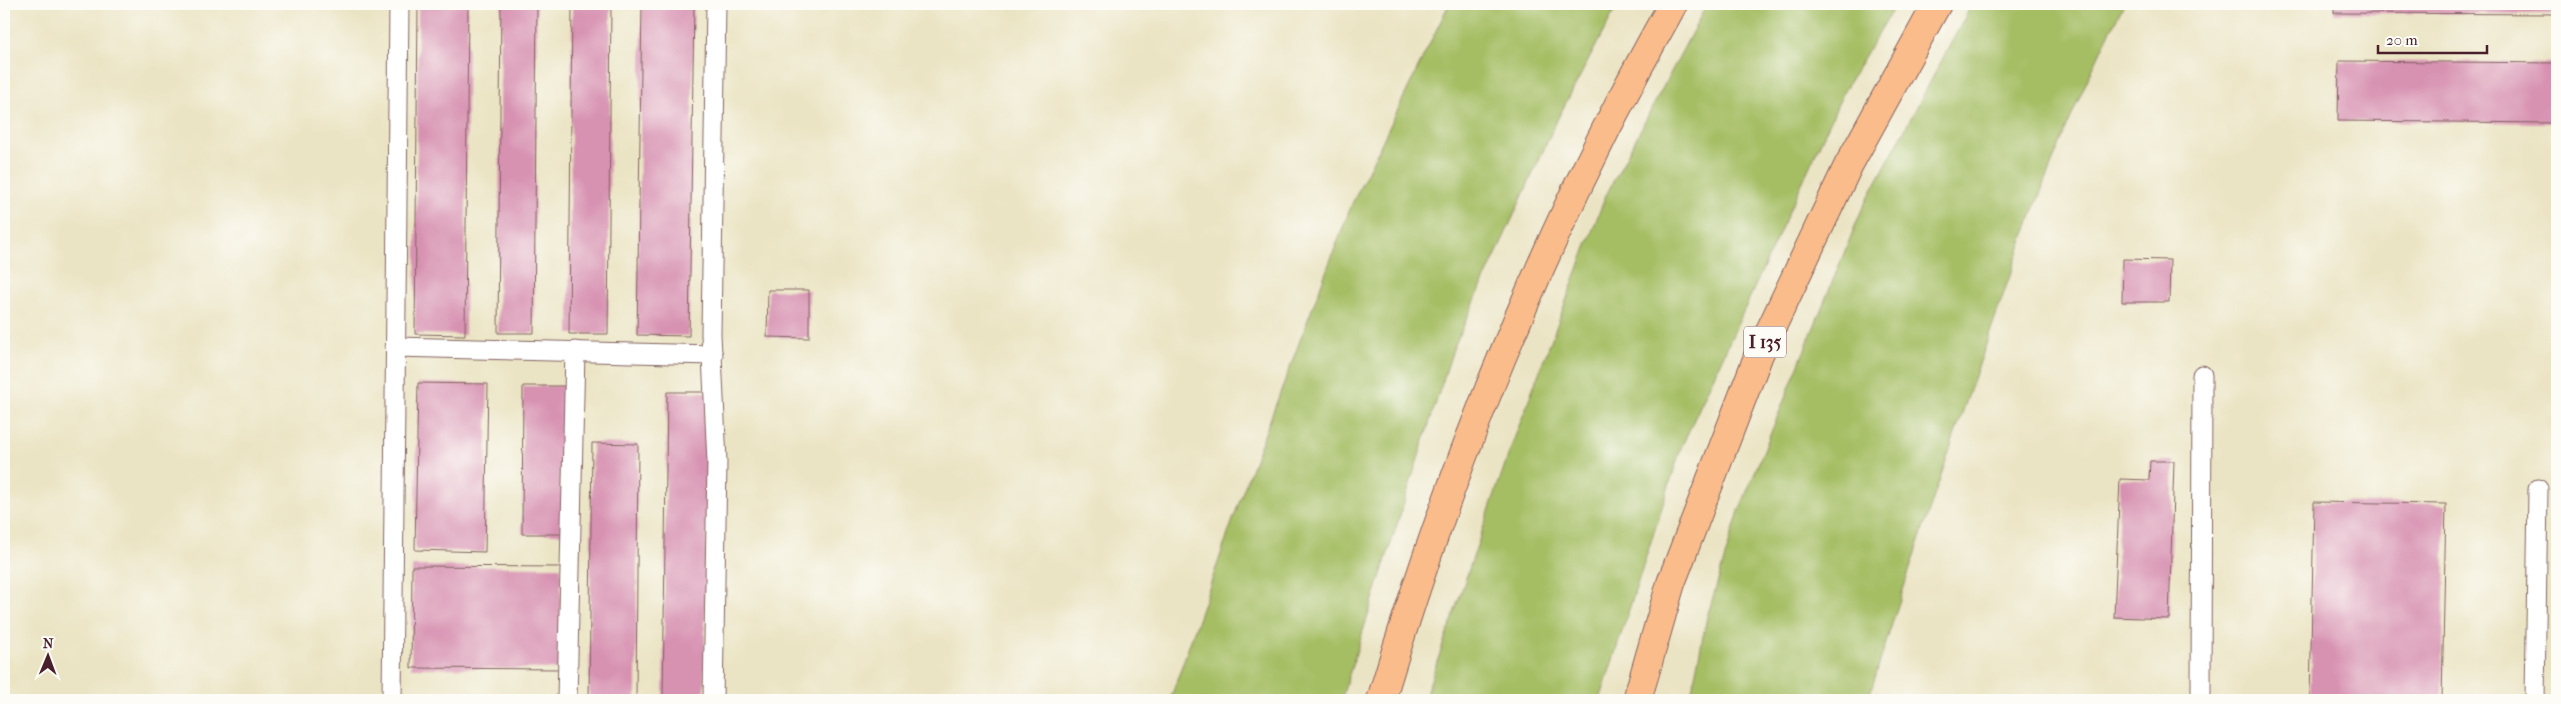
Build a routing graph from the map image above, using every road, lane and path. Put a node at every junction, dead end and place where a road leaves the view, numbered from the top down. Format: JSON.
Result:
{"nodes":[{"id":1,"x":399,"y":4,"type":"edge"},
{"id":2,"x":716,"y":4,"type":"edge"},
{"id":3,"x":1673,"y":4,"type":"edge"},
{"id":4,"x":1937,"y":4,"type":"edge"},
{"id":5,"x":395,"y":347,"type":"junction"},
{"id":6,"x":575,"y":351,"type":"junction"},
{"id":7,"x":712,"y":355,"type":"junction"},
{"id":8,"x":2202,"y":375,"type":"dead end"},
{"id":9,"x":2538,"y":489,"type":"dead end"},
{"id":10,"x":392,"y":700,"type":"edge"},
{"id":11,"x":566,"y":700,"type":"edge"},
{"id":12,"x":713,"y":700,"type":"edge"},
{"id":13,"x":1381,"y":700,"type":"edge"},
{"id":14,"x":1637,"y":700,"type":"edge"},
{"id":15,"x":2201,"y":700,"type":"edge"},
{"id":16,"x":2535,"y":700,"type":"edge"}],
"edges":[{"from":1,"to":5,"type":"lane"},
{"from":2,"to":7,"type":"lane"},
{"from":3,"to":13,"type":"highway"},
{"from":4,"to":14,"type":"highway","number":"I 135"},
{"from":5,"to":6,"type":"lane"},
{"from":5,"to":10,"type":"lane"},
{"from":6,"to":7,"type":"lane"},
{"from":6,"to":11,"type":"lane"},
{"from":7,"to":12,"type":"lane"},
{"from":8,"to":15,"type":"lane"},
{"from":9,"to":16,"type":"lane"}]}
